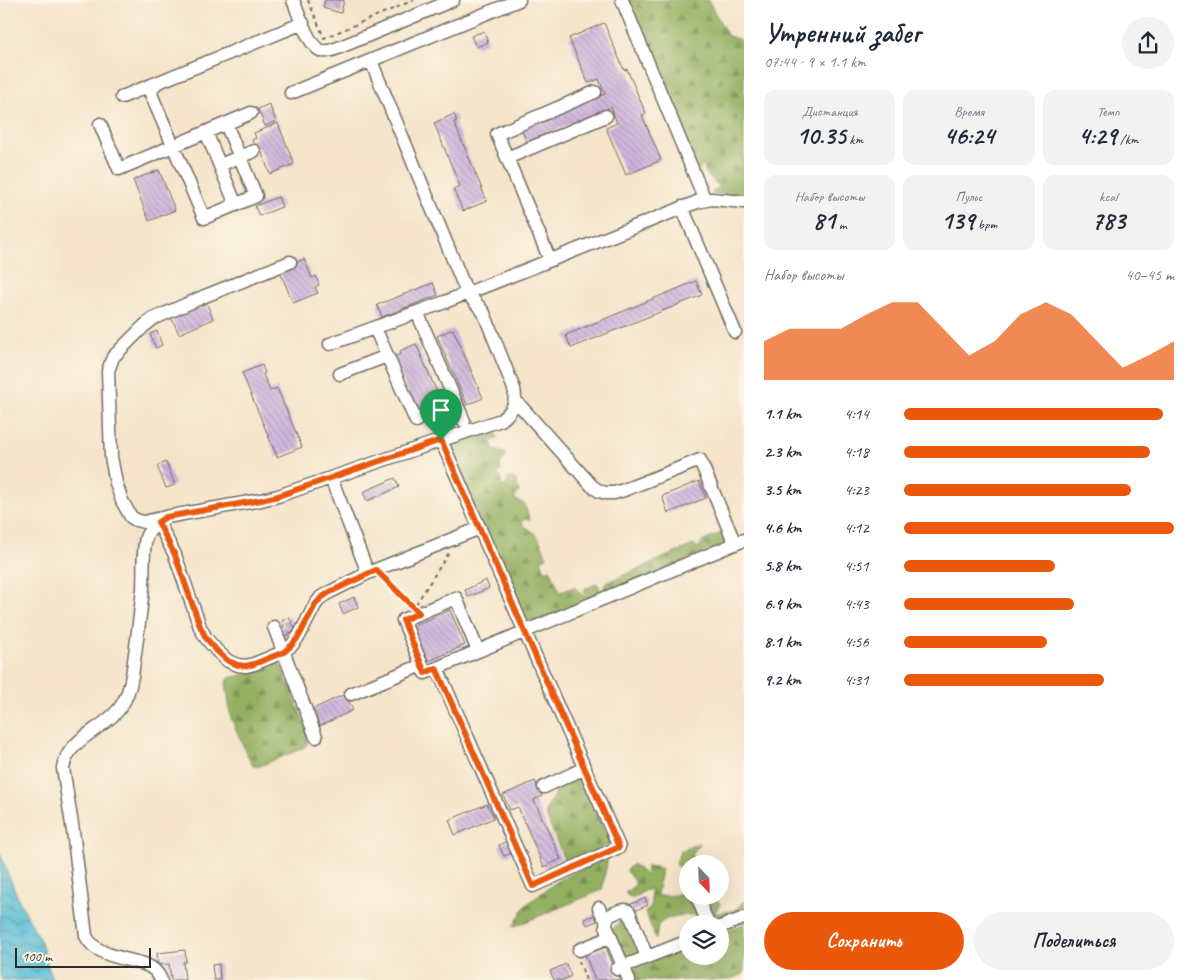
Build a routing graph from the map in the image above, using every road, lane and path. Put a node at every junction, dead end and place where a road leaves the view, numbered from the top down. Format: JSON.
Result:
{"nodes":[{"id":1,"x":294,"y":0,"type":"edge"},
{"id":2,"x":308,"y":0,"type":"edge"},
{"id":3,"x":414,"y":0,"type":"edge"},
{"id":4,"x":453,"y":0,"type":"edge"},
{"id":5,"x":519,"y":0,"type":"edge"},
{"id":6,"x":622,"y":0,"type":"edge"},
{"id":7,"x":303,"y":23,"type":"junction"},
{"id":8,"x":371,"y":61,"type":"junction"},
{"id":9,"x":157,"y":83,"type":"junction"},
{"id":10,"x":595,"y":92,"type":"dead end"},
{"id":11,"x":291,"y":93,"type":"dead end"},
{"id":12,"x":122,"y":97,"type":"dead end"},
{"id":13,"x":251,"y":113,"type":"dead end"},
{"id":14,"x":606,"y":116,"type":"dead end"},
{"id":15,"x":100,"y":124,"type":"dead end"},
{"id":16,"x":226,"y":124,"type":"junction"},
{"id":17,"x":206,"y":132,"type":"junction"},
{"id":18,"x":174,"y":146,"type":"junction"},
{"id":19,"x":254,"y":151,"type":"dead end"},
{"id":20,"x":240,"y":157,"type":"junction"},
{"id":21,"x":507,"y":158,"type":"junction"},
{"id":22,"x":220,"y":165,"type":"junction"},
{"id":23,"x":705,"y":200,"type":"junction"},
{"id":24,"x":744,"y":202,"type":"edge"},
{"id":25,"x":236,"y":204,"type":"junction"},
{"id":26,"x":682,"y":207,"type":"junction"},
{"id":27,"x":550,"y":260,"type":"junction"},
{"id":28,"x":290,"y":262,"type":"dead end"},
{"id":29,"x":467,"y":293,"type":"junction"},
{"id":30,"x":417,"y":312,"type":"junction"},
{"id":31,"x":375,"y":328,"type":"junction"},
{"id":32,"x":735,"y":332,"type":"dead end"},
{"id":33,"x":330,"y":344,"type":"dead end"},
{"id":34,"x":388,"y":356,"type":"junction"},
{"id":35,"x":340,"y":374,"type":"dead end"},
{"id":36,"x":516,"y":400,"type":"junction"},
{"id":37,"x":416,"y":421,"type":"dead end"},
{"id":38,"x":464,"y":421,"type":"dead end"},
{"id":39,"x":441,"y":440,"type":"junction"},
{"id":40,"x":331,"y":478,"type":"junction"},
{"id":41,"x":162,"y":520,"type":"junction"},
{"id":42,"x":480,"y":528,"type":"junction"},
{"id":43,"x":460,"y":537,"type":"junction"},
{"id":44,"x":739,"y":542,"type":"edge"},
{"id":45,"x":372,"y":571,"type":"junction"},
{"id":46,"x":274,"y":627,"type":"dead end"},
{"id":47,"x":525,"y":632,"type":"junction"},
{"id":48,"x":478,"y":651,"type":"junction"},
{"id":49,"x":284,"y":652,"type":"junction"},
{"id":50,"x":422,"y":665,"type":"junction"},
{"id":51,"x":436,"y":668,"type":"junction"},
{"id":52,"x":351,"y":694,"type":"dead end"},
{"id":53,"x":316,"y":737,"type":"dead end"},
{"id":54,"x":585,"y":768,"type":"junction"},
{"id":55,"x":544,"y":787,"type":"dead end"},
{"id":56,"x":599,"y":908,"type":"dead end"},
{"id":57,"x":608,"y":918,"type":"junction"},
{"id":58,"x":744,"y":918,"type":"edge"},
{"id":59,"x":729,"y":924,"type":"edge"},
{"id":60,"x":606,"y":936,"type":"junction"},
{"id":61,"x":679,"y":945,"type":"edge"},
{"id":62,"x":579,"y":950,"type":"dead end"},
{"id":63,"x":647,"y":957,"type":"junction"},
{"id":64,"x":621,"y":972,"type":"edge"},
{"id":65,"x":161,"y":980,"type":"edge"},
{"id":66,"x":629,"y":980,"type":"edge"}],
"edges":[{"from":1,"to":7,"type":"street"},
{"from":2,"to":3,"type":"path"},
{"from":4,"to":7,"type":"street"},
{"from":5,"to":8,"type":"street"},
{"from":6,"to":23,"type":"street"},
{"from":7,"to":9,"type":"street"},
{"from":8,"to":11,"type":"street"},
{"from":8,"to":29,"type":"street"},
{"from":9,"to":12,"type":"street"},
{"from":9,"to":18,"type":"street"},
{"from":10,"to":21,"type":"street"},
{"from":13,"to":16,"type":"street"},
{"from":14,"to":21,"type":"street"},
{"from":15,"to":18,"type":"street"},
{"from":16,"to":17,"type":"street"},
{"from":16,"to":20,"type":"street"},
{"from":17,"to":18,"type":"street"},
{"from":17,"to":22,"type":"street"},
{"from":18,"to":25,"type":"street"},
{"from":19,"to":20,"type":"street"},
{"from":20,"to":22,"type":"street"},
{"from":20,"to":25,"type":"street"},
{"from":21,"to":27,"type":"street"},
{"from":22,"to":25,"type":"street"},
{"from":23,"to":24,"type":"street"},
{"from":23,"to":26,"type":"street"},
{"from":26,"to":27,"type":"street"},
{"from":26,"to":32,"type":"street"},
{"from":27,"to":29,"type":"street"},
{"from":28,"to":41,"type":"street"},
{"from":29,"to":30,"type":"street"},
{"from":29,"to":36,"type":"street"},
{"from":30,"to":31,"type":"street"},
{"from":30,"to":38,"type":"street"},
{"from":31,"to":33,"type":"street"},
{"from":31,"to":34,"type":"street"},
{"from":34,"to":35,"type":"street"},
{"from":34,"to":37,"type":"street"},
{"from":36,"to":39,"type":"street"},
{"from":36,"to":44,"type":"street"},
{"from":39,"to":40,"type":"street"},
{"from":39,"to":42,"type":"street"},
{"from":40,"to":41,"type":"street"},
{"from":40,"to":45,"type":"street"},
{"from":41,"to":49,"type":"street"},
{"from":41,"to":65,"type":"street"},
{"from":42,"to":43,"type":"street"},
{"from":42,"to":47,"type":"street"},
{"from":43,"to":45,"type":"street"},
{"from":43,"to":45,"type":"path"},
{"from":44,"to":47,"type":"street"},
{"from":45,"to":49,"type":"street"},
{"from":46,"to":49,"type":"street"},
{"from":47,"to":48,"type":"street"},
{"from":47,"to":54,"type":"street"},
{"from":48,"to":50,"type":"street"},
{"from":48,"to":51,"type":"street"},
{"from":49,"to":53,"type":"street"},
{"from":50,"to":51,"type":"street"},
{"from":50,"to":52,"type":"street"},
{"from":51,"to":54,"type":"street"},
{"from":54,"to":55,"type":"street"},
{"from":56,"to":57,"type":"street"},
{"from":57,"to":60,"type":"street"},
{"from":57,"to":63,"type":"street"},
{"from":58,"to":59,"type":"street"},
{"from":60,"to":62,"type":"street"},
{"from":60,"to":64,"type":"street"},
{"from":61,"to":63,"type":"street"},
{"from":63,"to":64,"type":"street"},
{"from":64,"to":66,"type":"street"}]}
